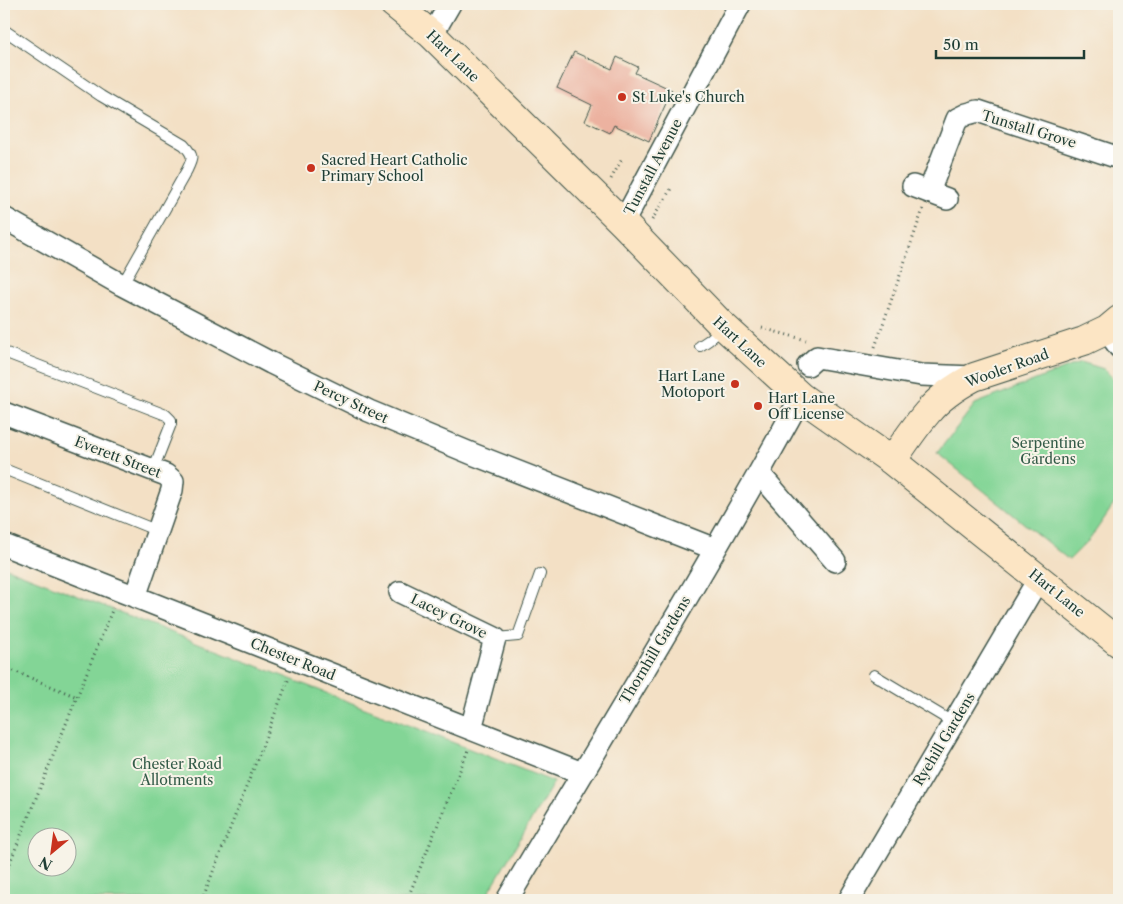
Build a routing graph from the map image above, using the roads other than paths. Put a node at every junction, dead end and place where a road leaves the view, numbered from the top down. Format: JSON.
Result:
{"nodes":[{"id":1,"x":394,"y":4,"type":"edge"},
{"id":2,"x":450,"y":4,"type":"edge"},
{"id":3,"x":740,"y":4,"type":"edge"},
{"id":4,"x":4,"y":30,"type":"edge"},
{"id":5,"x":432,"y":35,"type":"junction"},
{"id":6,"x":1119,"y":158,"type":"edge"},
{"id":7,"x":930,"y":192,"type":"road end"},
{"id":8,"x":4,"y":218,"type":"edge"},
{"id":9,"x":623,"y":223,"type":"junction"},
{"id":10,"x":122,"y":285,"type":"junction"},
{"id":11,"x":724,"y":328,"type":"junction"},
{"id":12,"x":1115,"y":332,"type":"edge"},
{"id":13,"x":700,"y":346,"type":"dead end"},
{"id":14,"x":4,"y":352,"type":"edge"},
{"id":15,"x":808,"y":365,"type":"dead end"},
{"id":16,"x":974,"y":377,"type":"junction"},
{"id":17,"x":801,"y":397,"type":"junction"},
{"id":18,"x":4,"y":413,"type":"edge"},
{"id":19,"x":892,"y":461,"type":"junction"},
{"id":20,"x":4,"y":470,"type":"edge"},
{"id":21,"x":153,"y":470,"type":"junction"},
{"id":22,"x":759,"y":473,"type":"junction"},
{"id":23,"x":158,"y":530,"type":"junction"},
{"id":24,"x":4,"y":545,"type":"edge"},
{"id":25,"x":715,"y":550,"type":"junction"},
{"id":26,"x":835,"y":561,"type":"dead end"},
{"id":27,"x":540,"y":574,"type":"dead end"},
{"id":28,"x":1039,"y":578,"type":"junction"},
{"id":29,"x":400,"y":592,"type":"dead end"},
{"id":30,"x":135,"y":596,"type":"junction"},
{"id":31,"x":495,"y":638,"type":"junction"},
{"id":32,"x":1119,"y":642,"type":"edge"},
{"id":33,"x":874,"y":675,"type":"dead end"},
{"id":34,"x":954,"y":723,"type":"junction"},
{"id":35,"x":471,"y":737,"type":"junction"},
{"id":36,"x":582,"y":773,"type":"junction"},
{"id":37,"x":507,"y":900,"type":"edge"},
{"id":38,"x":849,"y":900,"type":"edge"}],
"edges":[{"from":1,"to":5,"type":"street","name":"Hart Lane"},
{"from":2,"to":5,"type":"street"},
{"from":3,"to":9,"type":"street","name":"Tunstall Avenue"},
{"from":4,"to":10,"type":"lane"},
{"from":5,"to":9,"type":"street","name":"Hart Lane"},
{"from":6,"to":7,"type":"street","name":"Tunstall Grove"},
{"from":8,"to":10,"type":"street","name":"Percy Street"},
{"from":9,"to":11,"type":"street","name":"Hart Lane"},
{"from":10,"to":25,"type":"street","name":"Percy Street"},
{"from":11,"to":13,"type":"lane"},
{"from":11,"to":17,"type":"street","name":"Hart Lane"},
{"from":12,"to":16,"type":"street","name":"Wooler Road"},
{"from":14,"to":21,"type":"lane"},
{"from":15,"to":16,"type":"street"},
{"from":16,"to":19,"type":"street","name":"Wooler Road"},
{"from":17,"to":19,"type":"street","name":"Hart Lane"},
{"from":17,"to":22,"type":"street","name":"Thornhill Gardens"},
{"from":18,"to":21,"type":"street","name":"Everett Street"},
{"from":19,"to":28,"type":"street","name":"Hart Lane"},
{"from":20,"to":23,"type":"lane"},
{"from":21,"to":23,"type":"street","name":"Everett Street"},
{"from":22,"to":25,"type":"street","name":"Thornhill Gardens"},
{"from":22,"to":26,"type":"street"},
{"from":23,"to":30,"type":"street","name":"Everett Street"},
{"from":24,"to":30,"type":"street","name":"Chester Road"},
{"from":25,"to":36,"type":"street","name":"Thornhill Gardens"},
{"from":27,"to":31,"type":"lane"},
{"from":28,"to":32,"type":"street","name":"Hart Lane"},
{"from":28,"to":34,"type":"street","name":"Ryehill Gardens"},
{"from":29,"to":31,"type":"street","name":"Lacey Grove"},
{"from":30,"to":35,"type":"street","name":"Chester Road"},
{"from":31,"to":35,"type":"street","name":"Lacey Grove"},
{"from":33,"to":34,"type":"lane"},
{"from":34,"to":38,"type":"street","name":"Ryehill Gardens"},
{"from":35,"to":36,"type":"street","name":"Chester Road"},
{"from":36,"to":37,"type":"street","name":"Thornhill Gardens"}]}
